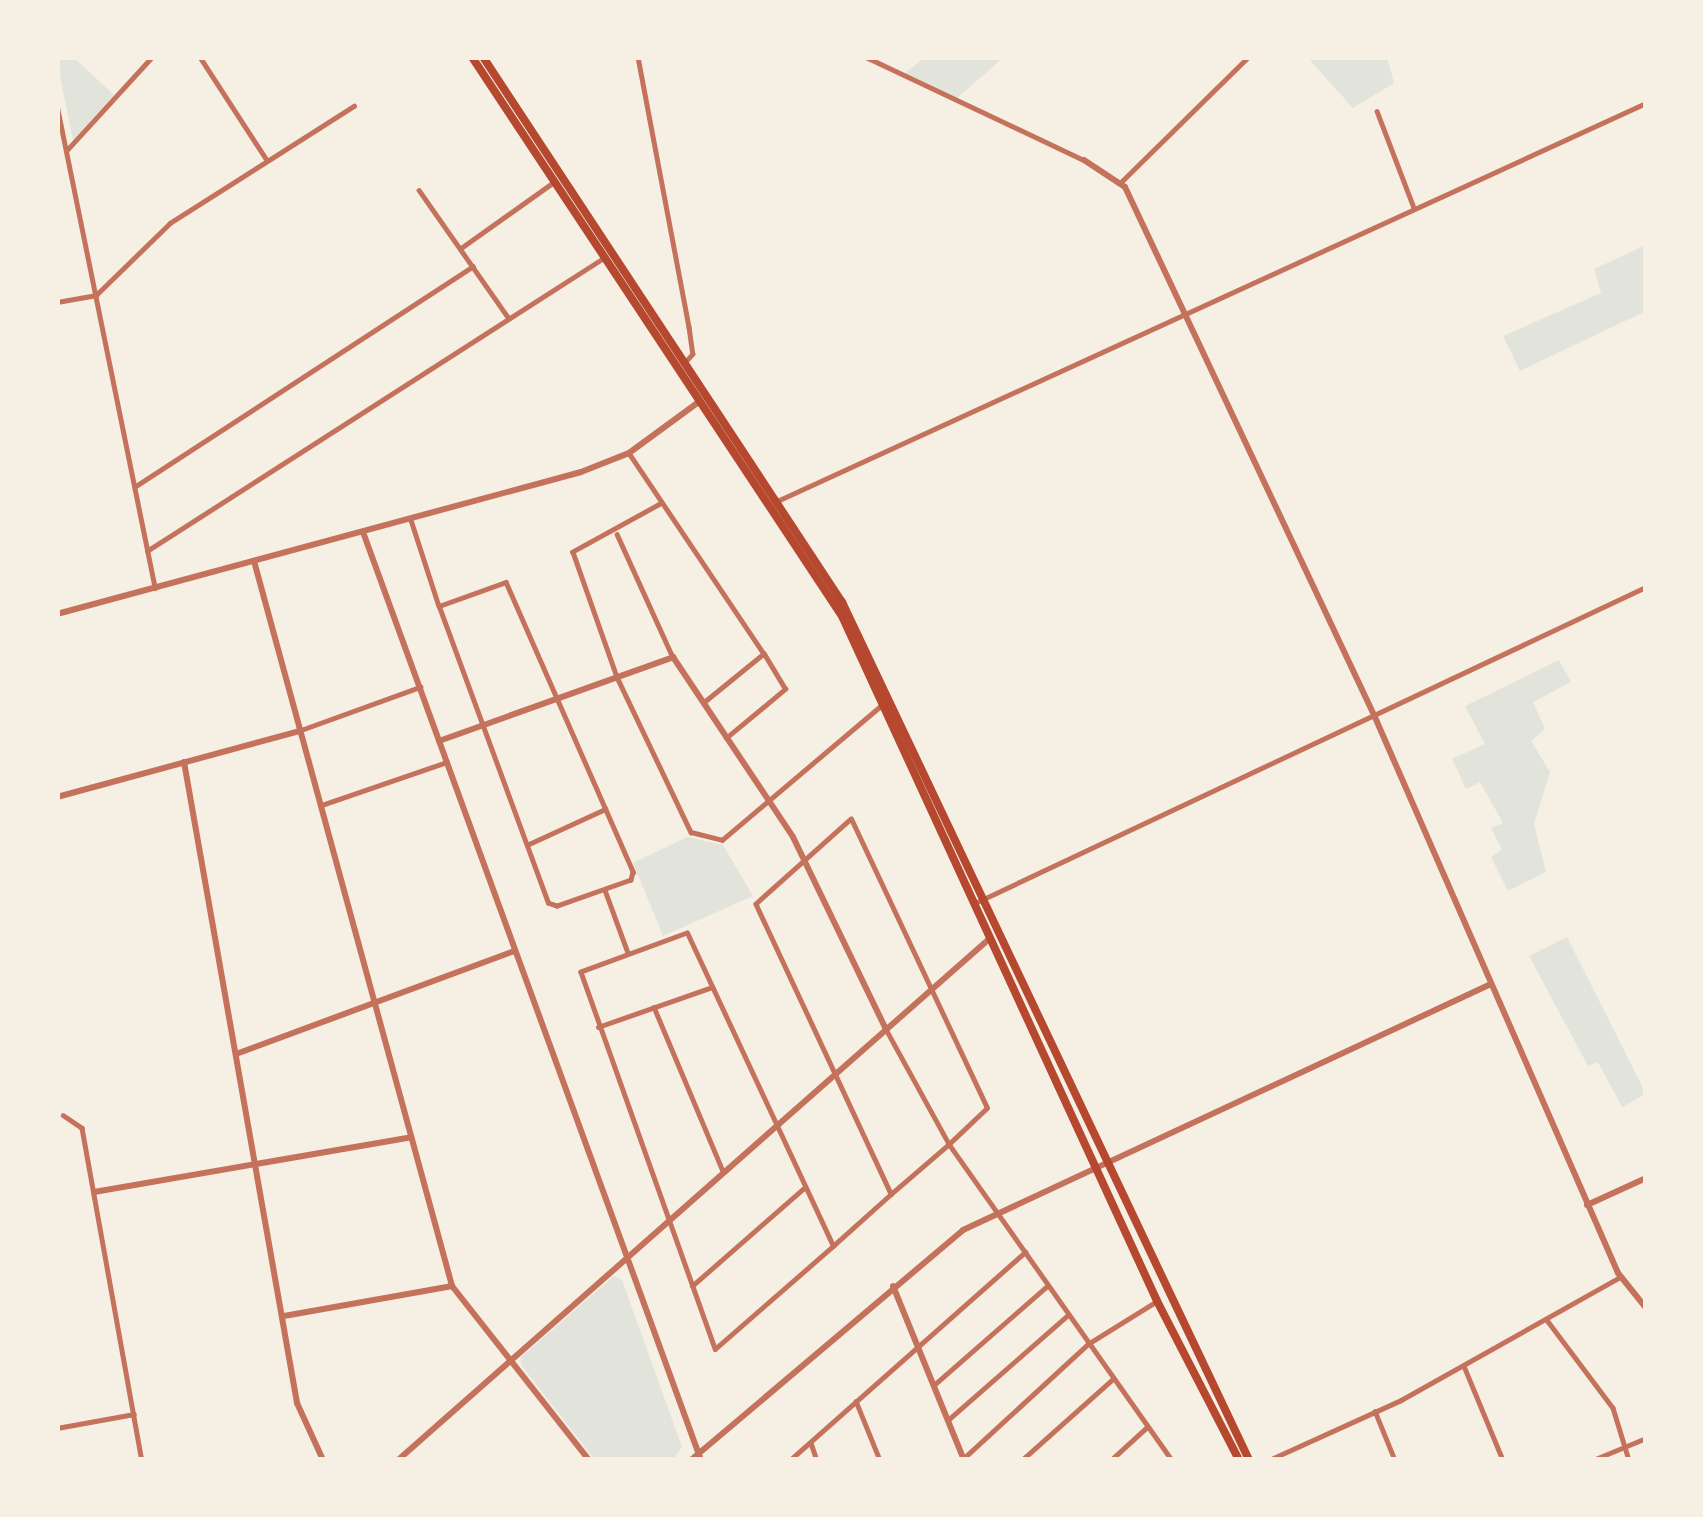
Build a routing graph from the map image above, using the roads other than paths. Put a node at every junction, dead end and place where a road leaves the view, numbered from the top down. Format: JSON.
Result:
{"nodes":[{"id":1,"x":152,"y":57,"type":"edge"},
{"id":2,"x":200,"y":57,"type":"edge"},
{"id":3,"x":472,"y":57,"type":"edge"},
{"id":4,"x":483,"y":57,"type":"edge"},
{"id":5,"x":638,"y":57,"type":"edge"},
{"id":6,"x":866,"y":57,"type":"edge"},
{"id":7,"x":1248,"y":57,"type":"edge"},
{"id":8,"x":1646,"y":103,"type":"edge"},
{"id":9,"x":57,"y":105,"type":"edge"},
{"id":10,"x":354,"y":106,"type":"dead end"},
{"id":11,"x":1377,"y":111,"type":"dead end"},
{"id":12,"x":66,"y":151,"type":"junction"},
{"id":13,"x":266,"y":160,"type":"junction"},
{"id":14,"x":1084,"y":160,"type":"joint"},
{"id":15,"x":555,"y":182,"type":"junction"},
{"id":16,"x":1121,"y":182,"type":"junction"},
{"id":17,"x":419,"y":190,"type":"dead end"},
{"id":18,"x":1414,"y":208,"type":"junction"},
{"id":19,"x":461,"y":248,"type":"junction"},
{"id":20,"x":604,"y":257,"type":"junction"},
{"id":21,"x":473,"y":266,"type":"junction"},
{"id":22,"x":96,"y":295,"type":"junction"},
{"id":23,"x":57,"y":302,"type":"edge"},
{"id":24,"x":1181,"y":314,"type":"junction"},
{"id":25,"x":508,"y":317,"type":"junction"},
{"id":26,"x":682,"y":365,"type":"junction"},
{"id":27,"x":704,"y":398,"type":"junction"},
{"id":28,"x":629,"y":453,"type":"junction"},
{"id":29,"x":134,"y":487,"type":"junction"},
{"id":30,"x":774,"y":502,"type":"junction"},
{"id":31,"x":662,"y":503,"type":"junction"},
{"id":32,"x":410,"y":518,"type":"junction"},
{"id":33,"x":364,"y":532,"type":"junction"},
{"id":34,"x":617,"y":534,"type":"junction"},
{"id":35,"x":148,"y":551,"type":"junction"},
{"id":36,"x":254,"y":561,"type":"junction"},
{"id":37,"x":1646,"y":587,"type":"edge"},
{"id":38,"x":155,"y":588,"type":"junction"},
{"id":39,"x":439,"y":606,"type":"junction"},
{"id":40,"x":57,"y":614,"type":"edge"},
{"id":41,"x":764,"y":654,"type":"junction"},
{"id":42,"x":673,"y":657,"type":"junction"},
{"id":43,"x":617,"y":677,"type":"junction"},
{"id":44,"x":420,"y":687,"type":"junction"},
{"id":45,"x":551,"y":701,"type":"junction"},
{"id":46,"x":704,"y":703,"type":"junction"},
{"id":47,"x":883,"y":704,"type":"junction"},
{"id":48,"x":1374,"y":715,"type":"junction"},
{"id":49,"x":486,"y":724,"type":"junction"},
{"id":50,"x":300,"y":730,"type":"junction"},
{"id":51,"x":727,"y":738,"type":"junction"},
{"id":52,"x":439,"y":741,"type":"junction"},
{"id":53,"x":184,"y":762,"type":"junction"},
{"id":54,"x":447,"y":763,"type":"junction"},
{"id":55,"x":57,"y":797,"type":"edge"},
{"id":56,"x":768,"y":801,"type":"junction"},
{"id":57,"x":321,"y":806,"type":"junction"},
{"id":58,"x":605,"y":809,"type":"junction"},
{"id":59,"x":527,"y":845,"type":"junction"},
{"id":60,"x":803,"y":857,"type":"junction"},
{"id":61,"x":605,"y":890,"type":"junction"},
{"id":62,"x":978,"y":901,"type":"junction"},
{"id":63,"x":993,"y":936,"type":"junction"},
{"id":64,"x":515,"y":950,"type":"junction"},
{"id":65,"x":628,"y":952,"type":"junction"},
{"id":66,"x":1489,"y":985,"type":"junction"},
{"id":67,"x":712,"y":987,"type":"junction"},
{"id":68,"x":934,"y":988,"type":"junction"},
{"id":69,"x":376,"y":1003,"type":"junction"},
{"id":70,"x":654,"y":1007,"type":"junction"},
{"id":71,"x":57,"y":1016,"type":"edge"},
{"id":72,"x":598,"y":1027,"type":"junction"},
{"id":73,"x":886,"y":1029,"type":"junction"},
{"id":74,"x":236,"y":1054,"type":"junction"},
{"id":75,"x":836,"y":1073,"type":"junction"},
{"id":76,"x":63,"y":1115,"type":"junction"},
{"id":77,"x":777,"y":1124,"type":"junction"},
{"id":78,"x":411,"y":1137,"type":"junction"},
{"id":79,"x":950,"y":1144,"type":"junction"},
{"id":80,"x":57,"y":1154,"type":"edge"},
{"id":81,"x":1099,"y":1163,"type":"junction"},
{"id":82,"x":256,"y":1165,"type":"junction"},
{"id":83,"x":723,"y":1172,"type":"junction"},
{"id":84,"x":1646,"y":1178,"type":"edge"},
{"id":85,"x":805,"y":1187,"type":"junction"},
{"id":86,"x":94,"y":1192,"type":"junction"},
{"id":87,"x":891,"y":1195,"type":"junction"},
{"id":88,"x":1587,"y":1205,"type":"junction"},
{"id":89,"x":997,"y":1211,"type":"junction"},
{"id":90,"x":668,"y":1219,"type":"junction"},
{"id":91,"x":833,"y":1246,"type":"junction"},
{"id":92,"x":1025,"y":1252,"type":"junction"},
{"id":93,"x":628,"y":1257,"type":"junction"},
{"id":94,"x":1620,"y":1277,"type":"junction"},
{"id":95,"x":892,"y":1285,"type":"junction"},
{"id":96,"x":452,"y":1286,"type":"junction"},
{"id":97,"x":692,"y":1286,"type":"junction"},
{"id":98,"x":1048,"y":1286,"type":"junction"},
{"id":99,"x":1157,"y":1300,"type":"junction"},
{"id":100,"x":1646,"y":1309,"type":"edge"},
{"id":101,"x":1069,"y":1315,"type":"junction"},
{"id":102,"x":283,"y":1316,"type":"junction"},
{"id":103,"x":1547,"y":1320,"type":"junction"},
{"id":104,"x":1088,"y":1343,"type":"junction"},
{"id":105,"x":918,"y":1346,"type":"junction"},
{"id":106,"x":511,"y":1360,"type":"junction"},
{"id":107,"x":1464,"y":1366,"type":"junction"},
{"id":108,"x":1113,"y":1379,"type":"junction"},
{"id":109,"x":934,"y":1385,"type":"junction"},
{"id":110,"x":856,"y":1401,"type":"junction"},
{"id":111,"x":1375,"y":1411,"type":"junction"},
{"id":112,"x":134,"y":1414,"type":"junction"},
{"id":113,"x":949,"y":1420,"type":"junction"},
{"id":114,"x":57,"y":1428,"type":"edge"},
{"id":115,"x":1146,"y":1428,"type":"junction"},
{"id":116,"x":1646,"y":1438,"type":"edge"},
{"id":117,"x":810,"y":1442,"type":"junction"},
{"id":118,"x":1624,"y":1447,"type":"junction"},
{"id":119,"x":697,"y":1458,"type":"edge"},
{"id":120,"x":964,"y":1459,"type":"edge"},
{"id":121,"x":142,"y":1460,"type":"edge"},
{"id":122,"x":323,"y":1460,"type":"edge"},
{"id":123,"x":398,"y":1460,"type":"edge"},
{"id":124,"x":589,"y":1460,"type":"edge"},
{"id":125,"x":790,"y":1460,"type":"edge"},
{"id":126,"x":817,"y":1460,"type":"edge"},
{"id":127,"x":880,"y":1460,"type":"edge"},
{"id":128,"x":1022,"y":1460,"type":"edge"},
{"id":129,"x":1111,"y":1460,"type":"edge"},
{"id":130,"x":1172,"y":1460,"type":"edge"},
{"id":131,"x":1239,"y":1460,"type":"edge"},
{"id":132,"x":1249,"y":1460,"type":"edge"},
{"id":133,"x":1269,"y":1460,"type":"edge"},
{"id":134,"x":1395,"y":1460,"type":"edge"},
{"id":135,"x":1503,"y":1460,"type":"edge"},
{"id":136,"x":1593,"y":1460,"type":"edge"},
{"id":137,"x":1629,"y":1460,"type":"edge"}],
"edges":[{"from":1,"to":12,"type":"street"},
{"from":2,"to":13,"type":"street"},
{"from":3,"to":15,"type":"main road"},
{"from":4,"to":26,"type":"main road"},
{"from":5,"to":26,"type":"street"},
{"from":6,"to":14,"type":"street"},
{"from":7,"to":16,"type":"street"},
{"from":8,"to":18,"type":"street"},
{"from":9,"to":12,"type":"street"},
{"from":10,"to":13,"type":"street"},
{"from":11,"to":18,"type":"street"},
{"from":12,"to":22,"type":"street"},
{"from":13,"to":22,"type":"street"},
{"from":14,"to":16,"type":"street"},
{"from":15,"to":19,"type":"street"},
{"from":15,"to":20,"type":"main road"},
{"from":16,"to":24,"type":"street"},
{"from":17,"to":19,"type":"street"},
{"from":18,"to":24,"type":"street"},
{"from":19,"to":21,"type":"street"},
{"from":20,"to":25,"type":"street"},
{"from":20,"to":26,"type":"main road"},
{"from":21,"to":25,"type":"street"},
{"from":21,"to":29,"type":"street"},
{"from":22,"to":23,"type":"street"},
{"from":22,"to":29,"type":"street"},
{"from":24,"to":30,"type":"street"},
{"from":24,"to":48,"type":"street"},
{"from":25,"to":35,"type":"street"},
{"from":26,"to":27,"type":"main road"},
{"from":27,"to":28,"type":"street"},
{"from":27,"to":30,"type":"main road"},
{"from":28,"to":31,"type":"street"},
{"from":28,"to":32,"type":"street"},
{"from":29,"to":35,"type":"street"},
{"from":30,"to":47,"type":"main road"},
{"from":30,"to":62,"type":"main road"},
{"from":31,"to":34,"type":"street"},
{"from":31,"to":41,"type":"street"},
{"from":32,"to":33,"type":"street"},
{"from":32,"to":39,"type":"street"},
{"from":33,"to":36,"type":"street"},
{"from":33,"to":44,"type":"street"},
{"from":34,"to":42,"type":"street"},
{"from":34,"to":43,"type":"street"},
{"from":35,"to":38,"type":"street"},
{"from":36,"to":38,"type":"street"},
{"from":36,"to":50,"type":"street"},
{"from":37,"to":48,"type":"street"},
{"from":38,"to":40,"type":"street"},
{"from":39,"to":45,"type":"street"},
{"from":39,"to":49,"type":"street"},
{"from":41,"to":46,"type":"street"},
{"from":41,"to":51,"type":"street"},
{"from":42,"to":43,"type":"street"},
{"from":42,"to":46,"type":"street"},
{"from":43,"to":45,"type":"street"},
{"from":43,"to":56,"type":"street"},
{"from":44,"to":50,"type":"street"},
{"from":44,"to":52,"type":"street"},
{"from":45,"to":49,"type":"street"},
{"from":45,"to":58,"type":"street"},
{"from":46,"to":51,"type":"street"},
{"from":47,"to":56,"type":"street"},
{"from":47,"to":62,"type":"main road"},
{"from":48,"to":62,"type":"street"},
{"from":48,"to":66,"type":"street"},
{"from":49,"to":52,"type":"street"},
{"from":49,"to":59,"type":"street"},
{"from":50,"to":53,"type":"street"},
{"from":50,"to":57,"type":"street"},
{"from":51,"to":56,"type":"street"},
{"from":52,"to":54,"type":"street"},
{"from":53,"to":55,"type":"street"},
{"from":53,"to":74,"type":"street"},
{"from":54,"to":57,"type":"street"},
{"from":54,"to":64,"type":"street"},
{"from":56,"to":60,"type":"street"},
{"from":57,"to":69,"type":"street"},
{"from":58,"to":59,"type":"street"},
{"from":58,"to":61,"type":"street"},
{"from":59,"to":61,"type":"street"},
{"from":60,"to":68,"type":"street"},
{"from":60,"to":73,"type":"street"},
{"from":60,"to":75,"type":"street"},
{"from":61,"to":65,"type":"street"},
{"from":62,"to":63,"type":"main road"},
{"from":63,"to":68,"type":"street"},
{"from":63,"to":81,"type":"main road"},
{"from":64,"to":69,"type":"street"},
{"from":64,"to":93,"type":"street"},
{"from":65,"to":67,"type":"street"},
{"from":65,"to":72,"type":"street"},
{"from":66,"to":81,"type":"street"},
{"from":66,"to":88,"type":"street"},
{"from":67,"to":70,"type":"street"},
{"from":67,"to":77,"type":"street"},
{"from":68,"to":73,"type":"street"},
{"from":68,"to":79,"type":"street"},
{"from":69,"to":74,"type":"street"},
{"from":69,"to":78,"type":"street"},
{"from":70,"to":72,"type":"street"},
{"from":70,"to":83,"type":"street"},
{"from":71,"to":76,"type":"street"},
{"from":72,"to":90,"type":"street"},
{"from":73,"to":75,"type":"street"},
{"from":73,"to":79,"type":"street"},
{"from":74,"to":82,"type":"street"},
{"from":75,"to":77,"type":"street"},
{"from":75,"to":87,"type":"street"},
{"from":76,"to":80,"type":"street"},
{"from":76,"to":86,"type":"street"},
{"from":77,"to":83,"type":"street"},
{"from":77,"to":85,"type":"street"},
{"from":78,"to":82,"type":"street"},
{"from":78,"to":96,"type":"street"},
{"from":79,"to":87,"type":"street"},
{"from":79,"to":89,"type":"street"},
{"from":81,"to":89,"type":"street"},
{"from":81,"to":99,"type":"main road"},
{"from":81,"to":132,"type":"main road"},
{"from":82,"to":86,"type":"street"},
{"from":82,"to":102,"type":"street"},
{"from":83,"to":90,"type":"street"},
{"from":84,"to":88,"type":"street"},
{"from":85,"to":91,"type":"street"},
{"from":85,"to":97,"type":"street"},
{"from":86,"to":112,"type":"street"},
{"from":87,"to":91,"type":"street"},
{"from":88,"to":94,"type":"street"},
{"from":89,"to":92,"type":"street"},
{"from":89,"to":95,"type":"street"},
{"from":90,"to":93,"type":"street"},
{"from":90,"to":97,"type":"street"},
{"from":91,"to":97,"type":"street"},
{"from":92,"to":98,"type":"street"},
{"from":92,"to":105,"type":"street"},
{"from":93,"to":106,"type":"street"},
{"from":93,"to":119,"type":"street"},
{"from":94,"to":100,"type":"street"},
{"from":94,"to":103,"type":"street"},
{"from":95,"to":105,"type":"street"},
{"from":95,"to":119,"type":"street"},
{"from":96,"to":102,"type":"street"},
{"from":96,"to":106,"type":"street"},
{"from":98,"to":101,"type":"street"},
{"from":98,"to":109,"type":"street"},
{"from":99,"to":104,"type":"street"},
{"from":99,"to":131,"type":"main road"},
{"from":101,"to":104,"type":"street"},
{"from":101,"to":113,"type":"street"},
{"from":102,"to":122,"type":"street"},
{"from":103,"to":107,"type":"street"},
{"from":103,"to":118,"type":"street"},
{"from":104,"to":108,"type":"street"},
{"from":104,"to":120,"type":"street"},
{"from":105,"to":109,"type":"street"},
{"from":105,"to":110,"type":"street"},
{"from":106,"to":123,"type":"street"},
{"from":106,"to":124,"type":"street"},
{"from":107,"to":111,"type":"street"},
{"from":107,"to":135,"type":"street"},
{"from":108,"to":115,"type":"street"},
{"from":108,"to":128,"type":"street"},
{"from":109,"to":113,"type":"street"},
{"from":110,"to":117,"type":"street"},
{"from":110,"to":127,"type":"street"},
{"from":111,"to":133,"type":"street"},
{"from":111,"to":134,"type":"street"},
{"from":112,"to":114,"type":"street"},
{"from":112,"to":121,"type":"street"},
{"from":113,"to":120,"type":"street"},
{"from":115,"to":129,"type":"street"},
{"from":115,"to":130,"type":"street"},
{"from":116,"to":118,"type":"street"},
{"from":117,"to":125,"type":"street"},
{"from":117,"to":126,"type":"street"},
{"from":118,"to":136,"type":"street"},
{"from":118,"to":137,"type":"street"}]}
